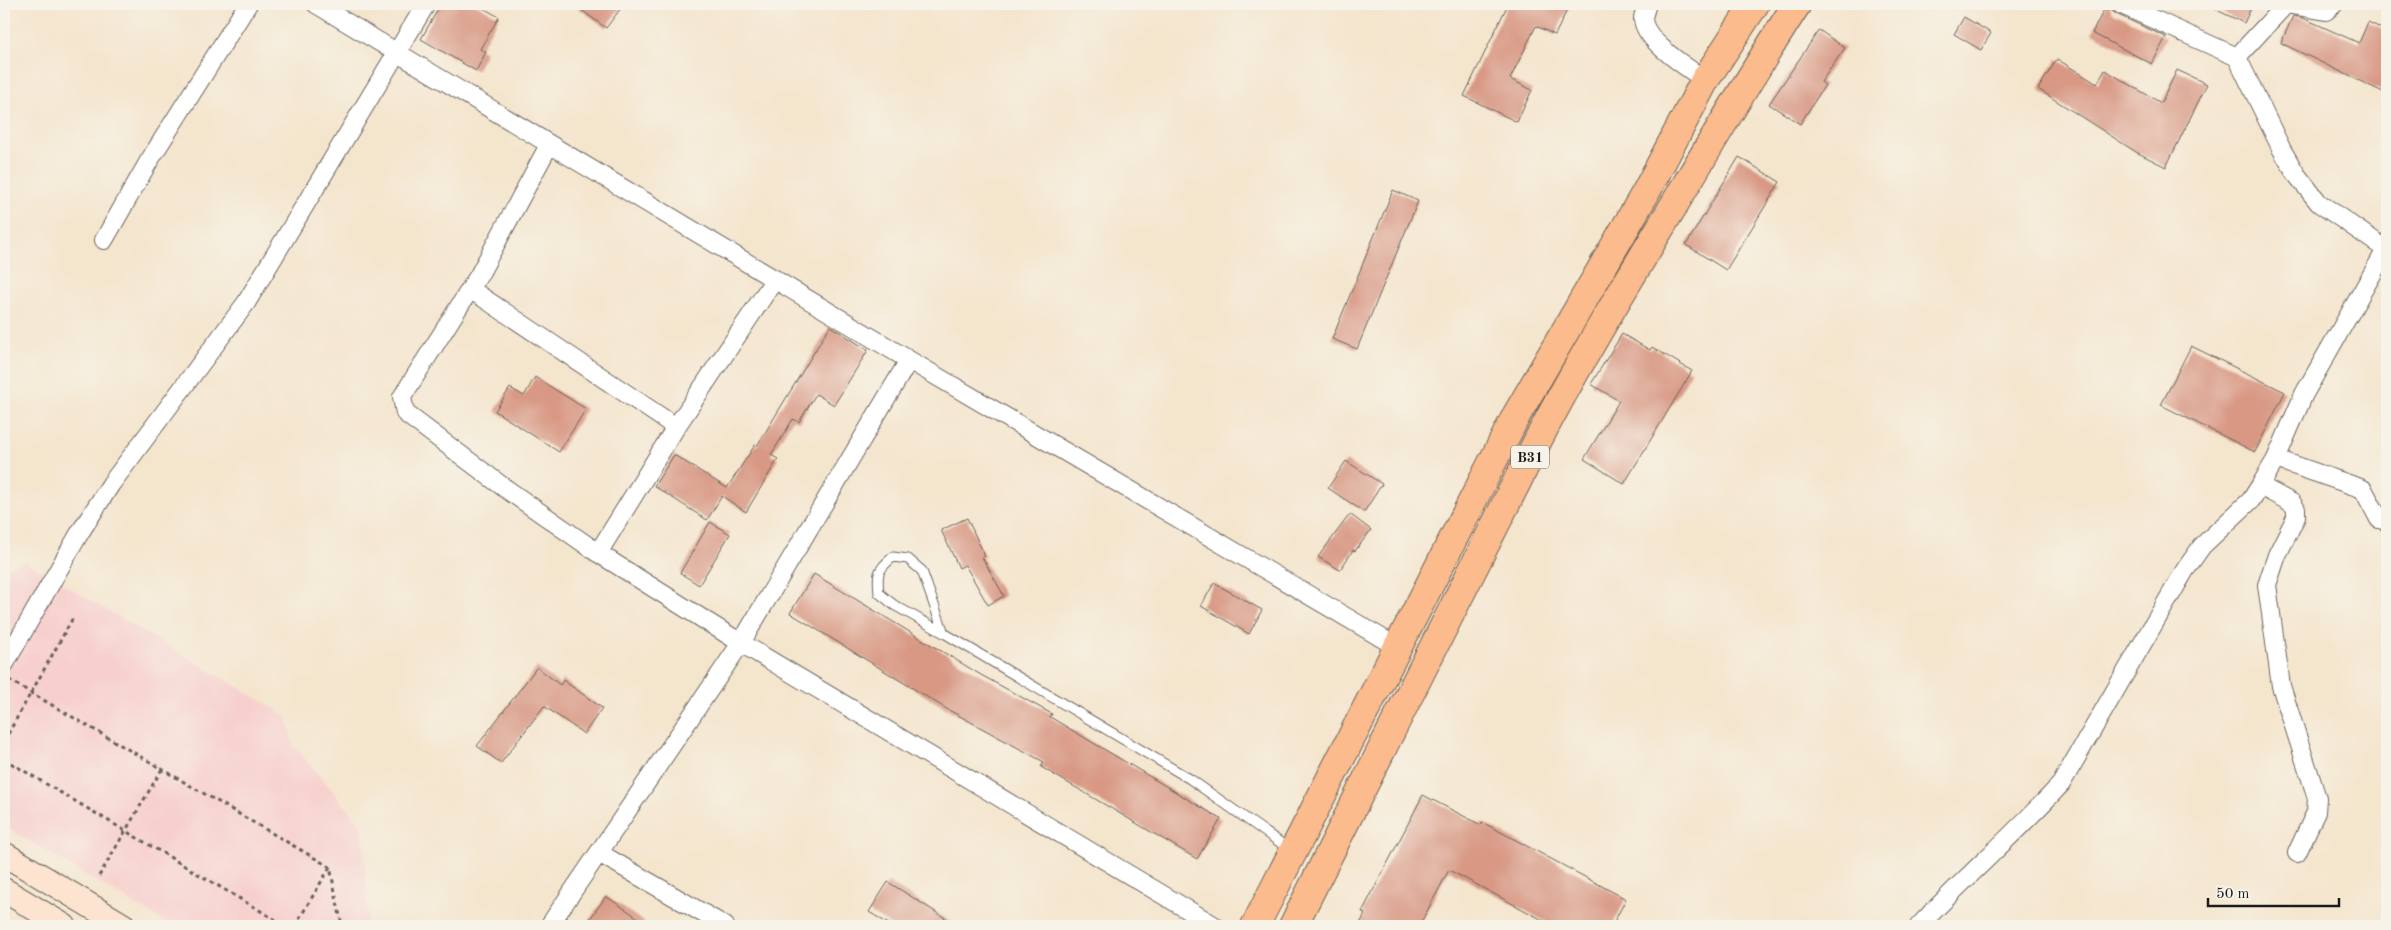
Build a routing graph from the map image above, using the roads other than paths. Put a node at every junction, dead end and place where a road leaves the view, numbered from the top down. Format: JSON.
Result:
{"nodes":[{"id":1,"x":248,"y":4,"type":"edge"},
{"id":2,"x":316,"y":4,"type":"edge"},
{"id":3,"x":426,"y":4,"type":"edge"},
{"id":4,"x":1646,"y":4,"type":"edge"},
{"id":5,"x":1755,"y":4,"type":"edge"},
{"id":6,"x":1797,"y":4,"type":"edge"},
{"id":7,"x":2120,"y":4,"type":"edge"},
{"id":8,"x":2334,"y":4,"type":"edge"},
{"id":9,"x":398,"y":54,"type":"junction"},
{"id":10,"x":2237,"y":57,"type":"junction"},
{"id":11,"x":1705,"y":80,"type":"junction"},
{"id":12,"x":549,"y":145,"type":"junction"},
{"id":13,"x":104,"y":240,"type":"dead end"},
{"id":14,"x":2387,"y":249,"type":"edge"},
{"id":15,"x":775,"y":279,"type":"junction"},
{"id":16,"x":470,"y":289,"type":"junction"},
{"id":17,"x":909,"y":360,"type":"junction"},
{"id":18,"x":676,"y":427,"type":"junction"},
{"id":19,"x":2276,"y":459,"type":"junction"},
{"id":20,"x":2260,"y":486,"type":"junction"},
{"id":21,"x":2387,"y":521,"type":"edge"},
{"id":22,"x":598,"y":553,"type":"junction"},
{"id":23,"x":1429,"y":590,"type":"junction"},
{"id":24,"x":1454,"y":603,"type":"junction"},
{"id":25,"x":944,"y":633,"type":"junction"},
{"id":26,"x":741,"y":643,"type":"junction"},
{"id":27,"x":1397,"y":647,"type":"junction"},
{"id":28,"x":4,"y":665,"type":"edge"},
{"id":29,"x":1294,"y":852,"type":"junction"},
{"id":30,"x":599,"y":853,"type":"junction"},
{"id":31,"x":2297,"y":853,"type":"dead end"},
{"id":32,"x":4,"y":854,"type":"edge"},
{"id":33,"x":4,"y":890,"type":"edge"},
{"id":34,"x":64,"y":926,"type":"edge"},
{"id":35,"x":124,"y":926,"type":"edge"},
{"id":36,"x":549,"y":926,"type":"edge"},
{"id":37,"x":725,"y":926,"type":"edge"},
{"id":38,"x":1215,"y":926,"type":"edge"},
{"id":39,"x":1255,"y":926,"type":"edge"},
{"id":40,"x":1293,"y":926,"type":"edge"},
{"id":41,"x":1919,"y":926,"type":"edge"}],
"edges":[{"from":1,"to":13,"type":"street"},
{"from":2,"to":9,"type":"street"},
{"from":3,"to":9,"type":"street"},
{"from":4,"to":11,"type":"street"},
{"from":5,"to":11,"type":"main road","number":"B31"},
{"from":6,"to":24,"type":"main road","number":"B31"},
{"from":7,"to":10,"type":"street"},
{"from":8,"to":10,"type":"street"},
{"from":9,"to":12,"type":"street"},
{"from":9,"to":28,"type":"street"},
{"from":10,"to":14,"type":"street"},
{"from":11,"to":23,"type":"main road","number":"B31"},
{"from":12,"to":15,"type":"street"},
{"from":12,"to":16,"type":"street"},
{"from":14,"to":19,"type":"street"},
{"from":15,"to":17,"type":"street"},
{"from":15,"to":18,"type":"street"},
{"from":16,"to":18,"type":"street"},
{"from":16,"to":22,"type":"street"},
{"from":17,"to":26,"type":"street"},
{"from":17,"to":27,"type":"street"},
{"from":18,"to":22,"type":"street"},
{"from":19,"to":20,"type":"street"},
{"from":19,"to":21,"type":"street"},
{"from":20,"to":31,"type":"street"},
{"from":20,"to":41,"type":"street"},
{"from":22,"to":26,"type":"street"},
{"from":23,"to":24,"type":"main road"},
{"from":23,"to":27,"type":"main road","number":"B31"},
{"from":24,"to":40,"type":"main road","number":"B31"},
{"from":25,"to":25,"type":"lane"},
{"from":25,"to":29,"type":"lane"},
{"from":26,"to":30,"type":"street"},
{"from":26,"to":38,"type":"street"},
{"from":27,"to":29,"type":"main road","number":"B31"},
{"from":29,"to":39,"type":"main road","number":"B31"},
{"from":30,"to":36,"type":"street"},
{"from":30,"to":37,"type":"street"},
{"from":32,"to":35,"type":"street"},
{"from":33,"to":34,"type":"street"}]}
